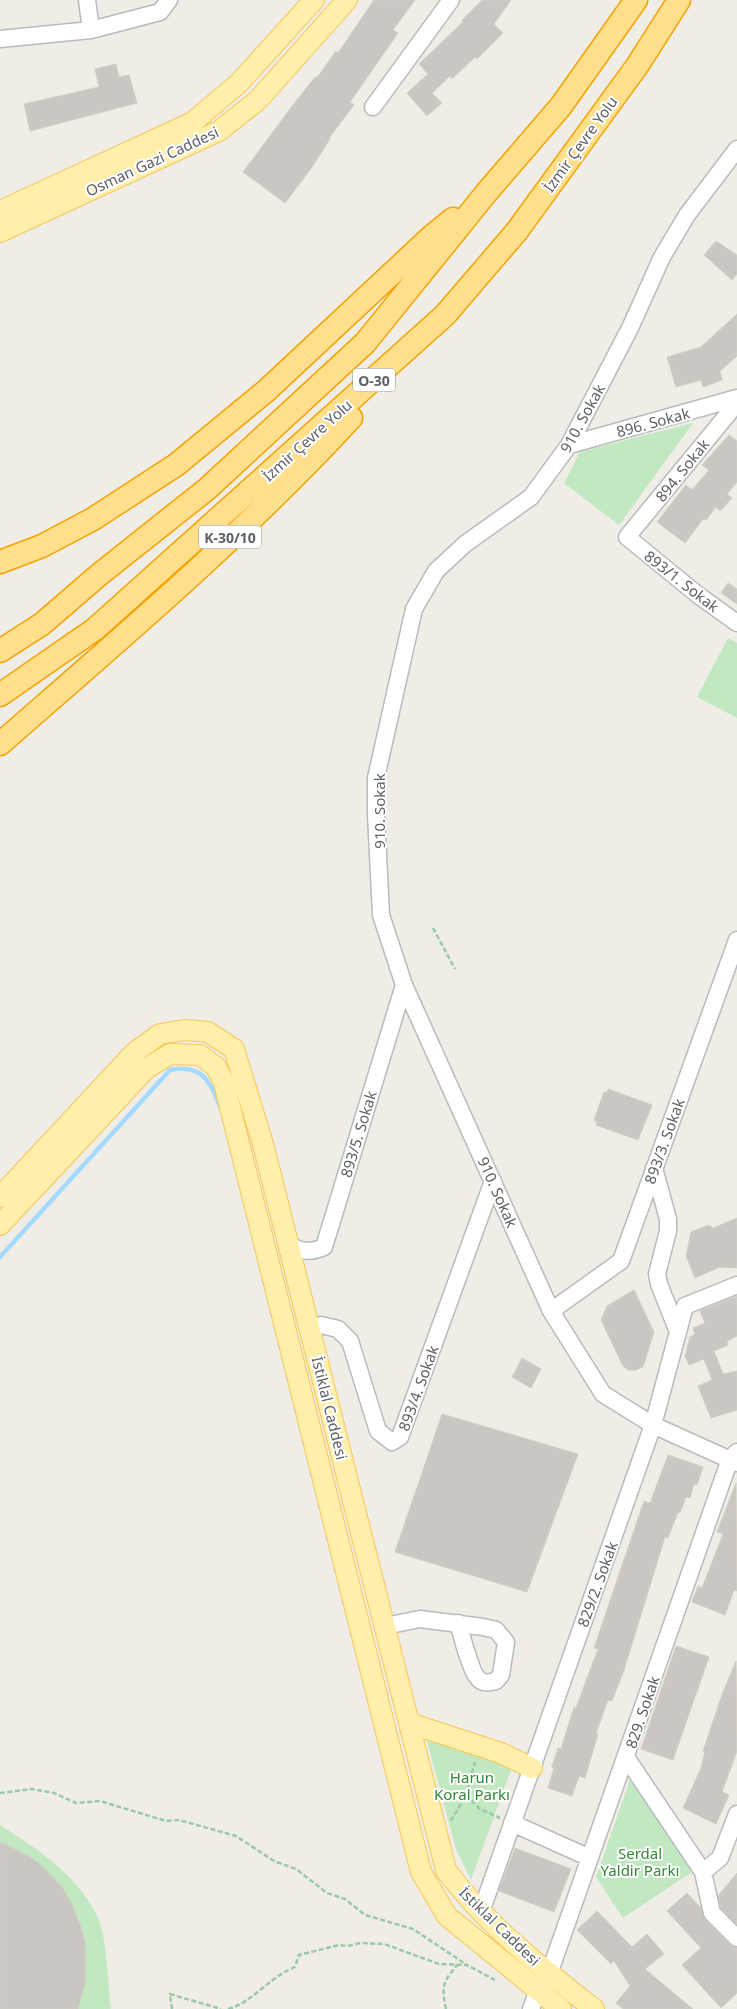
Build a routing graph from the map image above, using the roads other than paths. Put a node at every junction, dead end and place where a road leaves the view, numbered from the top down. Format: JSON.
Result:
{"nodes":[{"id":1,"x":87,"y":0,"type":"edge"},
{"id":2,"x":170,"y":0,"type":"edge"},
{"id":3,"x":314,"y":0,"type":"edge"},
{"id":4,"x":348,"y":0,"type":"edge"},
{"id":5,"x":451,"y":0,"type":"edge"},
{"id":6,"x":636,"y":0,"type":"edge"},
{"id":7,"x":679,"y":0,"type":"edge"},
{"id":8,"x":91,"y":30,"type":"junction"},
{"id":9,"x":0,"y":39,"type":"edge"},
{"id":10,"x":373,"y":107,"type":"dead end"},
{"id":11,"x":737,"y":149,"type":"edge"},
{"id":12,"x":487,"y":192,"type":"junction"},
{"id":13,"x":0,"y":211,"type":"edge"},
{"id":14,"x":0,"y":232,"type":"edge"},
{"id":15,"x":445,"y":316,"type":"junction"},
{"id":16,"x":737,"y":398,"type":"edge"},
{"id":17,"x":737,"y":403,"type":"edge"},
{"id":18,"x":569,"y":445,"type":"junction"},
{"id":19,"x":627,"y":537,"type":"joint"},
{"id":20,"x":0,"y":562,"type":"edge"},
{"id":21,"x":737,"y":623,"type":"edge"},
{"id":22,"x":0,"y":650,"type":"edge"},
{"id":23,"x":0,"y":695,"type":"edge"},
{"id":24,"x":0,"y":744,"type":"edge"},
{"id":25,"x":737,"y":940,"type":"edge"},
{"id":26,"x":404,"y":985,"type":"junction"},
{"id":27,"x":654,"y":1168,"type":"junction"},
{"id":28,"x":493,"y":1181,"type":"junction"},
{"id":29,"x":0,"y":1197,"type":"edge"},
{"id":30,"x":0,"y":1225,"type":"edge"},
{"id":31,"x":288,"y":1244,"type":"junction"},
{"id":32,"x":737,"y":1285,"type":"edge"},
{"id":33,"x":551,"y":1311,"type":"junction"},
{"id":34,"x":310,"y":1331,"type":"junction"},
{"id":35,"x":678,"y":1332,"type":"junction"},
{"id":36,"x":653,"y":1425,"type":"junction"},
{"id":37,"x":735,"y":1458,"type":"edge"},
{"id":38,"x":458,"y":1623,"type":"dead end"},
{"id":39,"x":385,"y":1626,"type":"junction"},
{"id":40,"x":410,"y":1723,"type":"junction"},
{"id":41,"x":626,"y":1757,"type":"junction"},
{"id":42,"x":532,"y":1768,"type":"junction"},
{"id":43,"x":737,"y":1814,"type":"edge"},
{"id":44,"x":512,"y":1823,"type":"junction"},
{"id":45,"x":590,"y":1858,"type":"junction"},
{"id":46,"x":703,"y":1872,"type":"junction"},
{"id":47,"x":480,"y":1912,"type":"junction"},
{"id":48,"x":737,"y":1938,"type":"edge"},
{"id":49,"x":549,"y":1974,"type":"junction"},
{"id":50,"x":538,"y":1990,"type":"junction"},
{"id":51,"x":531,"y":2009,"type":"edge"},
{"id":52,"x":561,"y":2009,"type":"edge"},
{"id":53,"x":594,"y":2009,"type":"edge"}],
"edges":[{"from":1,"to":8,"type":"street"},
{"from":2,"to":8,"type":"street"},
{"from":3,"to":13,"type":"main road","name":"Osman Gazi Caddesi"},
{"from":4,"to":14,"type":"main road","name":"Osman Gazi Caddesi"},
{"from":5,"to":10,"type":"street"},
{"from":6,"to":12,"type":"highway","name":"İzmir Çevre Yolu","number":"O-30"},
{"from":7,"to":15,"type":"highway","name":"İzmir Çevre Yolu","number":"O-30"},
{"from":8,"to":9,"type":"street"},
{"from":11,"to":18,"type":"street","name":"910. Sokak"},
{"from":12,"to":20,"type":"highway"},
{"from":12,"to":22,"type":"highway","name":"İzmir Çevre Yolu","number":"O-30"},
{"from":15,"to":23,"type":"highway","name":"İzmir Çevre Yolu","number":"O-30"},
{"from":15,"to":24,"type":"highway","number":"K-30/10"},
{"from":16,"to":18,"type":"street","name":"896. Sokak"},
{"from":17,"to":19,"type":"street","name":"894. Sokak"},
{"from":18,"to":26,"type":"street","name":"910. Sokak"},
{"from":19,"to":21,"type":"street","name":"893/1. Sokak"},
{"from":25,"to":27,"type":"street","name":"893/3. Sokak"},
{"from":26,"to":28,"type":"street","name":"910. Sokak"},
{"from":26,"to":31,"type":"street","name":"893/5. Sokak"},
{"from":27,"to":33,"type":"street","name":"893/3. Sokak"},
{"from":27,"to":35,"type":"street"},
{"from":28,"to":33,"type":"street","name":"910. Sokak"},
{"from":28,"to":34,"type":"street","name":"893/4. Sokak"},
{"from":29,"to":31,"type":"main road","name":"İstiklal Caddesi"},
{"from":30,"to":50,"type":"main road","name":"İstiklal Caddesi"},
{"from":31,"to":34,"type":"main road","name":"İstiklal Caddesi"},
{"from":32,"to":35,"type":"street","name":"829/2. Sokak"},
{"from":33,"to":36,"type":"street","name":"910. Sokak"},
{"from":34,"to":39,"type":"main road","name":"İstiklal Caddesi"},
{"from":35,"to":36,"type":"street","name":"829/2. Sokak"},
{"from":36,"to":37,"type":"street","name":"910. Sokak"},
{"from":36,"to":42,"type":"street","name":"829/2. Sokak"},
{"from":37,"to":41,"type":"street","name":"829. Sokak"},
{"from":38,"to":39,"type":"street"},
{"from":39,"to":40,"type":"main road","name":"İstiklal Caddesi"},
{"from":40,"to":42,"type":"main road"},
{"from":40,"to":47,"type":"main road","name":"İstiklal Caddesi"},
{"from":41,"to":45,"type":"street","name":"829. Sokak"},
{"from":41,"to":46,"type":"street"},
{"from":42,"to":44,"type":"street","name":"829/2. Sokak"},
{"from":43,"to":46,"type":"street"},
{"from":44,"to":45,"type":"street"},
{"from":44,"to":47,"type":"street","name":"829/2. Sokak"},
{"from":45,"to":49,"type":"street","name":"829. Sokak"},
{"from":46,"to":48,"type":"street"},
{"from":47,"to":49,"type":"main road","name":"İstiklal Caddesi"},
{"from":49,"to":50,"type":"street","name":"829. Sokak"},
{"from":49,"to":53,"type":"main road","name":"İstiklal Caddesi"},
{"from":50,"to":51,"type":"street","name":"829. Sokak"},
{"from":50,"to":52,"type":"main road","name":"İstiklal Caddesi"}]}
